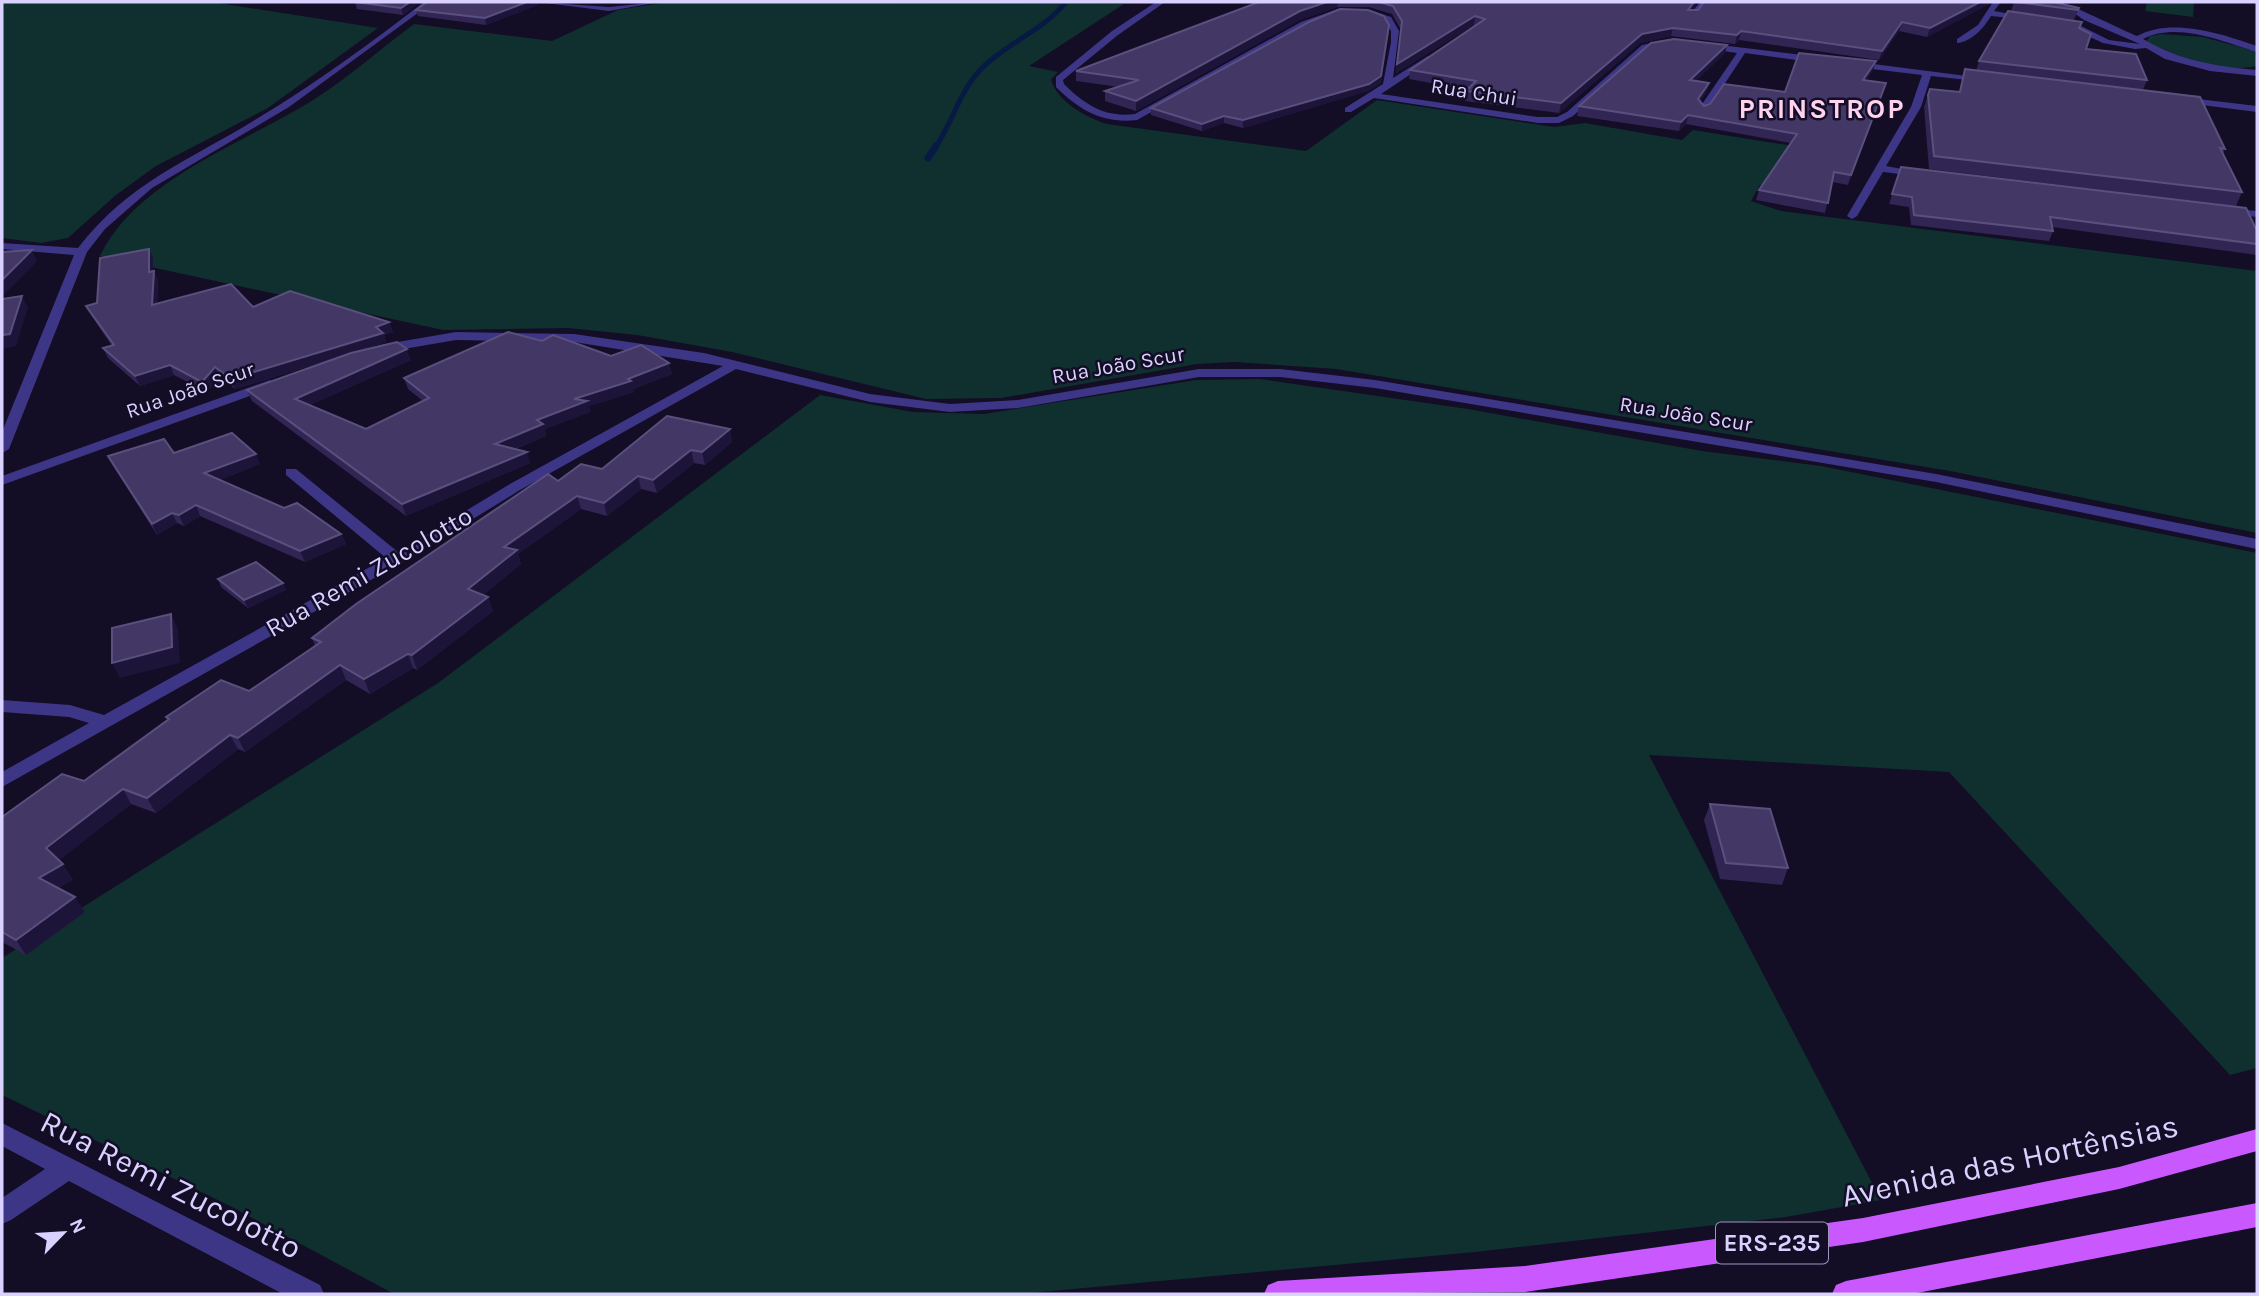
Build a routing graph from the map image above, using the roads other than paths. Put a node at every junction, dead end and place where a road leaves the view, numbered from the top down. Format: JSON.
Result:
{"nodes":[{"id":1,"x":429,"y":2,"type":"edge"},
{"id":2,"x":541,"y":2,"type":"edge"},
{"id":3,"x":656,"y":2,"type":"edge"},
{"id":4,"x":1161,"y":2,"type":"edge"},
{"id":5,"x":1704,"y":2,"type":"edge"},
{"id":6,"x":1997,"y":2,"type":"edge"},
{"id":7,"x":2062,"y":2,"type":"edge"},
{"id":8,"x":2078,"y":2,"type":"edge"},
{"id":9,"x":1988,"y":13,"type":"junction"},
{"id":10,"x":1692,"y":15,"type":"edge"},
{"id":11,"x":2155,"y":31,"type":"junction"},
{"id":12,"x":2137,"y":39,"type":"junction"},
{"id":13,"x":1960,"y":41,"type":"dead end"},
{"id":14,"x":1682,"y":43,"type":"edge"},
{"id":15,"x":1694,"y":45,"type":"edge"},
{"id":16,"x":2147,"y":48,"type":"junction"},
{"id":17,"x":2257,"y":49,"type":"edge"},
{"id":18,"x":1742,"y":51,"type":"junction"},
{"id":19,"x":1436,"y":55,"type":"edge"},
{"id":20,"x":1927,"y":73,"type":"junction"},
{"id":21,"x":2257,"y":75,"type":"edge"},
{"id":22,"x":1996,"y":80,"type":"edge"},
{"id":23,"x":1387,"y":85,"type":"junction"},
{"id":24,"x":1372,"y":95,"type":"junction"},
{"id":25,"x":2175,"y":100,"type":"edge"},
{"id":26,"x":2257,"y":109,"type":"edge"},
{"id":27,"x":1348,"y":110,"type":"dead end"},
{"id":28,"x":1703,"y":110,"type":"edge"},
{"id":29,"x":1882,"y":169,"type":"junction"},
{"id":30,"x":1935,"y":176,"type":"edge"},
{"id":31,"x":2217,"y":210,"type":"edge"},
{"id":32,"x":2257,"y":215,"type":"edge"},
{"id":33,"x":1853,"y":216,"type":"dead end"},
{"id":34,"x":2,"y":247,"type":"edge"},
{"id":35,"x":81,"y":252,"type":"junction"},
{"id":36,"x":363,"y":354,"type":"edge"},
{"id":37,"x":735,"y":364,"type":"junction"},
{"id":38,"x":287,"y":379,"type":"edge"},
{"id":39,"x":2,"y":449,"type":"edge"},
{"id":40,"x":291,"y":472,"type":"dead end"},
{"id":41,"x":2,"y":481,"type":"edge"},
{"id":42,"x":2257,"y":544,"type":"edge"},
{"id":43,"x":397,"y":559,"type":"junction"},
{"id":44,"x":2,"y":706,"type":"edge"},
{"id":45,"x":104,"y":721,"type":"junction"},
{"id":46,"x":2,"y":780,"type":"edge"},
{"id":47,"x":2,"y":1134,"type":"edge"},
{"id":48,"x":2257,"y":1140,"type":"edge"},
{"id":49,"x":66,"y":1170,"type":"junction"},
{"id":50,"x":2,"y":1212,"type":"edge"},
{"id":51,"x":2257,"y":1215,"type":"edge"},
{"id":52,"x":1486,"y":1287,"type":"edge"},
{"id":53,"x":310,"y":1294,"type":"edge"},
{"id":54,"x":1278,"y":1294,"type":"edge"},
{"id":55,"x":1846,"y":1294,"type":"edge"}],
"edges":[{"from":1,"to":35,"type":"street"},
{"from":2,"to":3,"type":"street"},
{"from":4,"to":23,"type":"street"},
{"from":5,"to":10,"type":"street"},
{"from":6,"to":9,"type":"street"},
{"from":7,"to":12,"type":"street"},
{"from":8,"to":11,"type":"street"},
{"from":9,"to":13,"type":"street"},
{"from":9,"to":16,"type":"street"},
{"from":11,"to":12,"type":"street"},
{"from":11,"to":17,"type":"street"},
{"from":12,"to":16,"type":"street"},
{"from":14,"to":24,"type":"street","name":"Rua Chui"},
{"from":15,"to":18,"type":"street"},
{"from":16,"to":21,"type":"street"},
{"from":18,"to":20,"type":"street"},
{"from":18,"to":28,"type":"street"},
{"from":19,"to":23,"type":"street"},
{"from":20,"to":22,"type":"street"},
{"from":20,"to":29,"type":"street"},
{"from":23,"to":24,"type":"street"},
{"from":24,"to":27,"type":"street"},
{"from":25,"to":26,"type":"street"},
{"from":29,"to":30,"type":"street"},
{"from":29,"to":33,"type":"street"},
{"from":31,"to":32,"type":"street"},
{"from":34,"to":35,"type":"street"},
{"from":35,"to":39,"type":"street"},
{"from":36,"to":37,"type":"street","name":"Rua João Scur"},
{"from":37,"to":42,"type":"street","name":"Rua João Scur"},
{"from":37,"to":43,"type":"street","name":"Rua Remi Zucolotto"},
{"from":38,"to":41,"type":"street","name":"Rua João Scur"},
{"from":40,"to":43,"type":"street"},
{"from":43,"to":45,"type":"street","name":"Rua Remi Zucolotto"},
{"from":44,"to":45,"type":"street"},
{"from":45,"to":46,"type":"street","name":"Rua Remi Zucolotto"},
{"from":47,"to":49,"type":"street","name":"Rua Remi Zucolotto"},
{"from":48,"to":52,"type":"main road","name":"Avenida das Hortênsias","number":"ERS-235"},
{"from":49,"to":50,"type":"street"},
{"from":49,"to":53,"type":"street","name":"Rua Remi Zucolotto"},
{"from":51,"to":55,"type":"main road","number":"ERS-235"},
{"from":52,"to":54,"type":"main road","name":"Avenida das Hortênsias","number":"ERS-235"}]}
